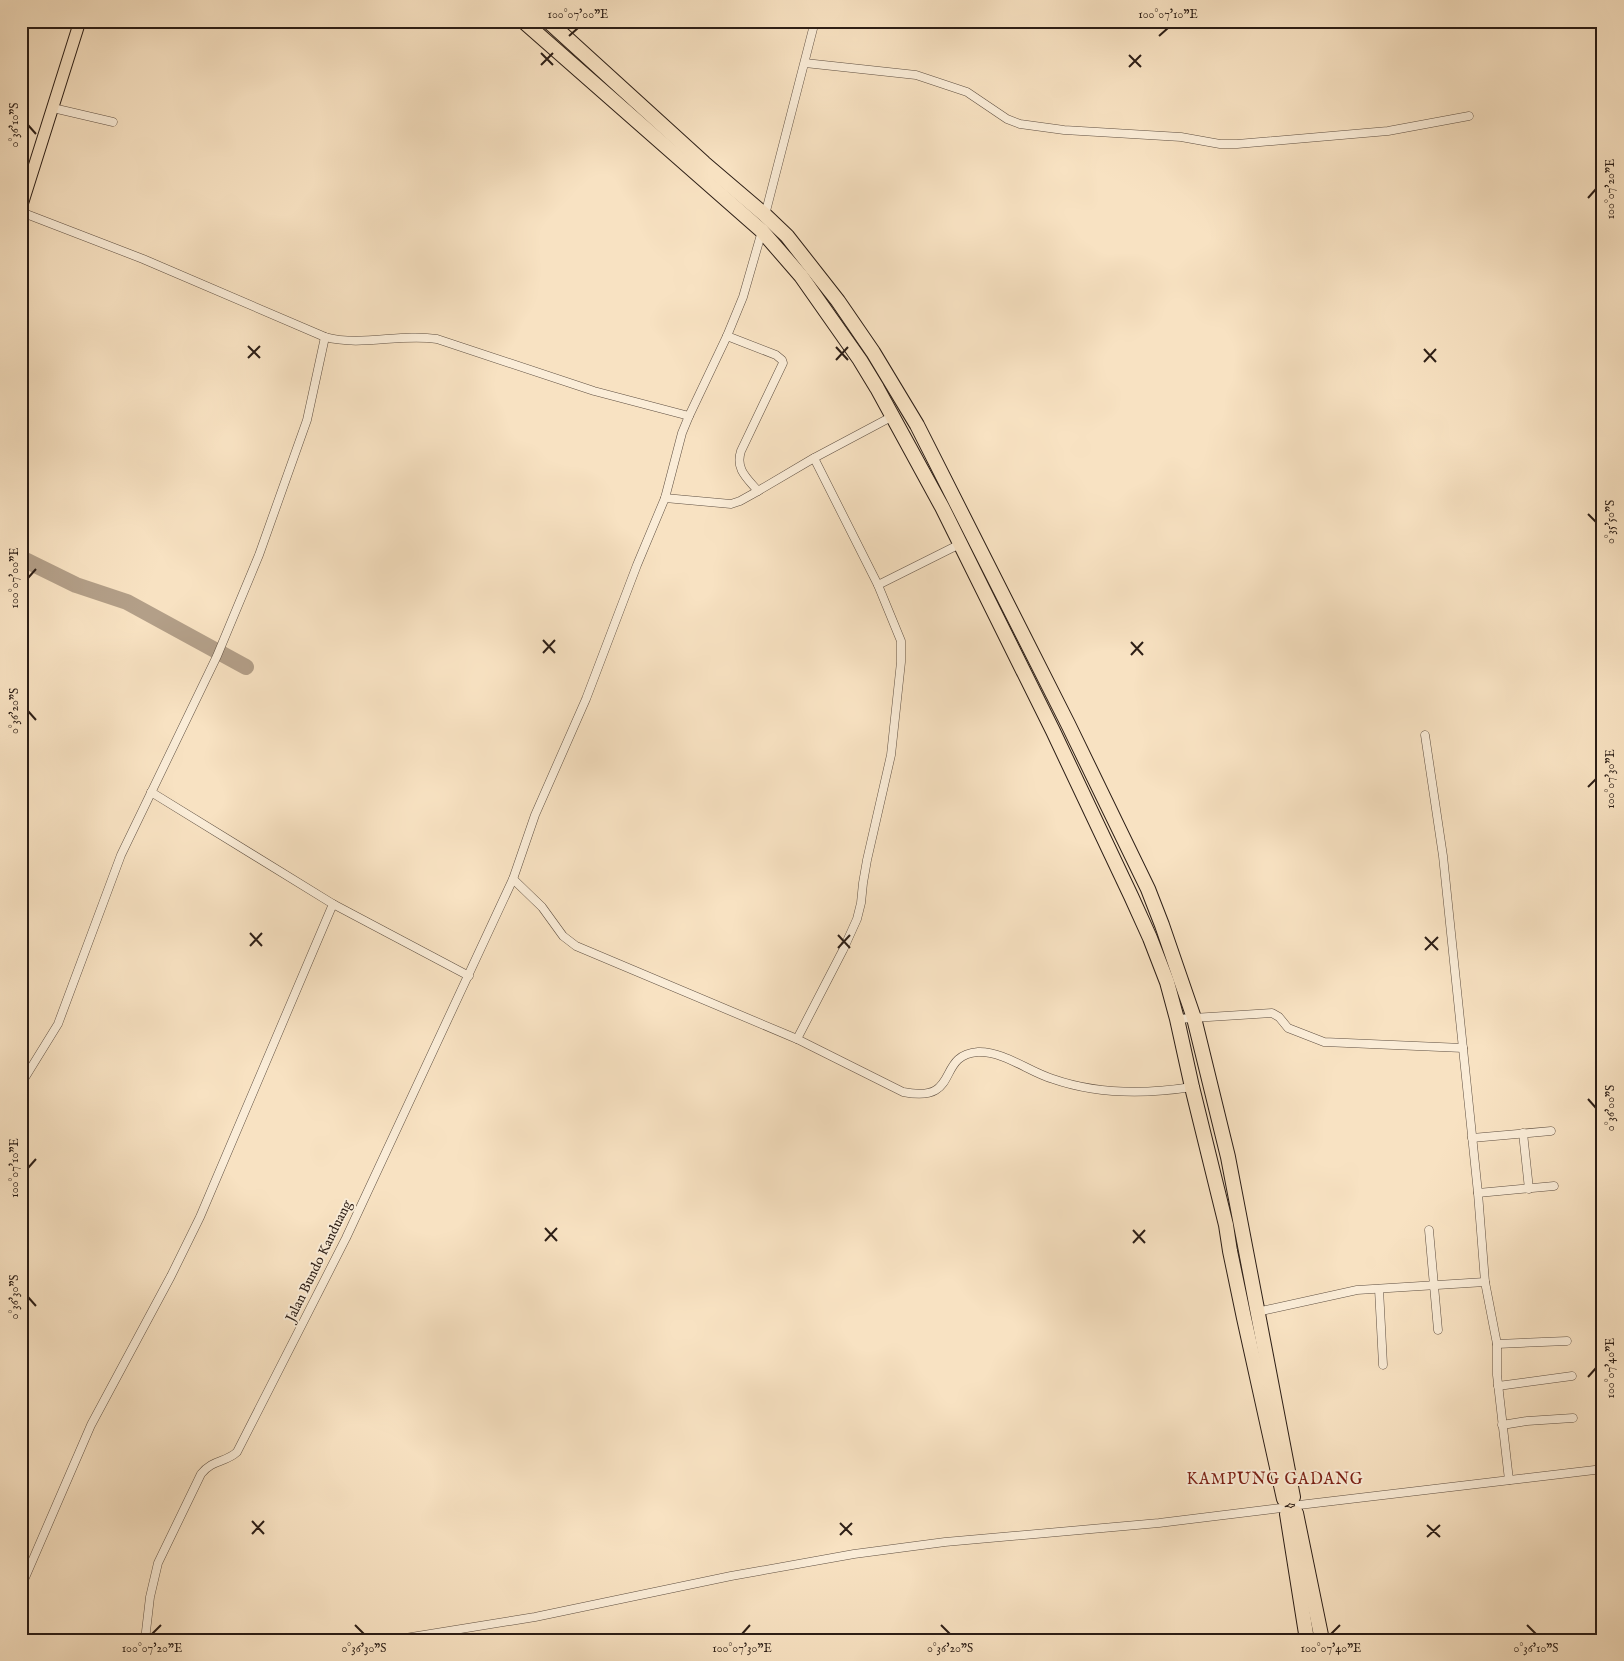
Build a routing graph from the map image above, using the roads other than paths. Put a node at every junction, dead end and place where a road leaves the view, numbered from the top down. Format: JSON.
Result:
{"nodes":[{"id":1,"x":80,"y":21,"type":"edge"},
{"id":2,"x":523,"y":21,"type":"edge"},
{"id":3,"x":548,"y":21,"type":"edge"},
{"id":4,"x":815,"y":21,"type":"edge"},
{"id":5,"x":593,"y":62,"type":"junction"},
{"id":6,"x":805,"y":63,"type":"junction"},
{"id":7,"x":583,"y":73,"type":"junction"},
{"id":8,"x":53,"y":108,"type":"junction"},
{"id":9,"x":1469,"y":116,"type":"dead end"},
{"id":10,"x":113,"y":122,"type":"dead end"},
{"id":11,"x":21,"y":208,"type":"edge"},
{"id":12,"x":21,"y":212,"type":"edge"},
{"id":13,"x":765,"y":215,"type":"junction"},
{"id":14,"x":762,"y":230,"type":"junction"},
{"id":15,"x":727,"y":336,"type":"junction"},
{"id":16,"x":325,"y":337,"type":"junction"},
{"id":17,"x":873,"y":352,"type":"junction"},
{"id":18,"x":860,"y":360,"type":"junction"},
{"id":19,"x":689,"y":416,"type":"junction"},
{"id":20,"x":893,"y":416,"type":"junction"},
{"id":21,"x":814,"y":458,"type":"junction"},
{"id":22,"x":758,"y":491,"type":"junction"},
{"id":23,"x":665,"y":498,"type":"junction"},
{"id":24,"x":960,"y":544,"type":"junction"},
{"id":25,"x":878,"y":585,"type":"junction"},
{"id":26,"x":1068,"y":724,"type":"junction"},
{"id":27,"x":1052,"y":731,"type":"junction"},
{"id":28,"x":1425,"y":735,"type":"dead end"},
{"id":29,"x":151,"y":792,"type":"junction"},
{"id":30,"x":513,"y":879,"type":"junction"},
{"id":31,"x":334,"y":904,"type":"junction"},
{"id":32,"x":468,"y":976,"type":"junction"},
{"id":33,"x":1194,"y":1018,"type":"junction"},
{"id":34,"x":1178,"y":1019,"type":"junction"},
{"id":35,"x":797,"y":1039,"type":"junction"},
{"id":36,"x":1463,"y":1048,"type":"junction"},
{"id":37,"x":21,"y":1084,"type":"edge"},
{"id":38,"x":1192,"y":1087,"type":"junction"},
{"id":39,"x":1551,"y":1131,"type":"dead end"},
{"id":40,"x":1523,"y":1133,"type":"junction"},
{"id":41,"x":1472,"y":1138,"type":"junction"},
{"id":42,"x":1554,"y":1186,"type":"dead end"},
{"id":43,"x":1529,"y":1189,"type":"junction"},
{"id":44,"x":1478,"y":1193,"type":"junction"},
{"id":45,"x":1430,"y":1230,"type":"dead end"},
{"id":46,"x":1485,"y":1282,"type":"junction"},
{"id":47,"x":1435,"y":1285,"type":"junction"},
{"id":48,"x":1379,"y":1289,"type":"junction"},
{"id":49,"x":1257,"y":1312,"type":"junction"},
{"id":50,"x":1438,"y":1330,"type":"dead end"},
{"id":51,"x":1567,"y":1340,"type":"dead end"},
{"id":52,"x":1497,"y":1344,"type":"junction"},
{"id":53,"x":1383,"y":1366,"type":"dead end"},
{"id":54,"x":1572,"y":1376,"type":"dead end"},
{"id":55,"x":1498,"y":1386,"type":"junction"},
{"id":56,"x":1573,"y":1418,"type":"dead end"},
{"id":57,"x":1502,"y":1425,"type":"junction"},
{"id":58,"x":1603,"y":1469,"type":"edge"},
{"id":59,"x":1509,"y":1480,"type":"junction"},
{"id":60,"x":1290,"y":1506,"type":"junction"},
{"id":61,"x":21,"y":1586,"type":"edge"},
{"id":62,"x":145,"y":1640,"type":"edge"},
{"id":63,"x":393,"y":1640,"type":"edge"},
{"id":64,"x":1307,"y":1640,"type":"edge"},
{"id":65,"x":1322,"y":1640,"type":"edge"}],
"edges":[{"from":1,"to":8,"type":"main road"},
{"from":2,"to":7,"type":"highway"},
{"from":3,"to":5,"type":"highway"},
{"from":4,"to":6,"type":"street"},
{"from":5,"to":7,"type":"highway"},
{"from":5,"to":13,"type":"highway"},
{"from":6,"to":9,"type":"street"},
{"from":6,"to":13,"type":"street"},
{"from":7,"to":14,"type":"highway"},
{"from":8,"to":10,"type":"street"},
{"from":8,"to":11,"type":"main road"},
{"from":12,"to":16,"type":"street"},
{"from":13,"to":17,"type":"highway"},
{"from":14,"to":15,"type":"street","name":"Jalan Bundo Kanduang"},
{"from":14,"to":18,"type":"highway"},
{"from":15,"to":19,"type":"street","name":"Jalan Bundo Kanduang"},
{"from":15,"to":22,"type":"street"},
{"from":16,"to":19,"type":"street"},
{"from":16,"to":29,"type":"street"},
{"from":17,"to":18,"type":"highway"},
{"from":17,"to":26,"type":"highway"},
{"from":18,"to":20,"type":"highway"},
{"from":19,"to":23,"type":"street","name":"Jalan Bundo Kanduang"},
{"from":20,"to":21,"type":"street"},
{"from":20,"to":24,"type":"highway"},
{"from":21,"to":22,"type":"street"},
{"from":21,"to":25,"type":"street"},
{"from":22,"to":23,"type":"street"},
{"from":23,"to":30,"type":"street","name":"Jalan Bundo Kanduang"},
{"from":24,"to":25,"type":"street"},
{"from":24,"to":27,"type":"highway"},
{"from":25,"to":35,"type":"street"},
{"from":26,"to":27,"type":"highway"},
{"from":26,"to":33,"type":"highway"},
{"from":27,"to":34,"type":"highway"},
{"from":28,"to":36,"type":"street"},
{"from":29,"to":31,"type":"street"},
{"from":29,"to":37,"type":"street"},
{"from":30,"to":32,"type":"street","name":"Jalan Bundo Kanduang"},
{"from":30,"to":35,"type":"street"},
{"from":31,"to":32,"type":"street"},
{"from":31,"to":61,"type":"street"},
{"from":32,"to":62,"type":"street","name":"Jalan Bundo Kanduang"},
{"from":33,"to":34,"type":"street"},
{"from":33,"to":36,"type":"street"},
{"from":33,"to":49,"type":"highway"},
{"from":34,"to":38,"type":"highway"},
{"from":35,"to":38,"type":"street"},
{"from":36,"to":41,"type":"street"},
{"from":38,"to":60,"type":"highway"},
{"from":39,"to":40,"type":"street"},
{"from":40,"to":41,"type":"street"},
{"from":40,"to":43,"type":"street"},
{"from":41,"to":44,"type":"street"},
{"from":42,"to":43,"type":"street"},
{"from":43,"to":44,"type":"street"},
{"from":44,"to":46,"type":"street"},
{"from":45,"to":47,"type":"street"},
{"from":46,"to":47,"type":"street"},
{"from":46,"to":52,"type":"street"},
{"from":47,"to":48,"type":"street"},
{"from":47,"to":50,"type":"street"},
{"from":48,"to":49,"type":"street"},
{"from":48,"to":53,"type":"street"},
{"from":49,"to":60,"type":"highway"},
{"from":51,"to":52,"type":"street"},
{"from":52,"to":55,"type":"street"},
{"from":54,"to":55,"type":"street"},
{"from":55,"to":57,"type":"street"},
{"from":56,"to":57,"type":"street"},
{"from":57,"to":59,"type":"street"},
{"from":58,"to":59,"type":"street"},
{"from":59,"to":60,"type":"street"},
{"from":60,"to":63,"type":"street"},
{"from":60,"to":64,"type":"highway"},
{"from":60,"to":65,"type":"highway"}]}
